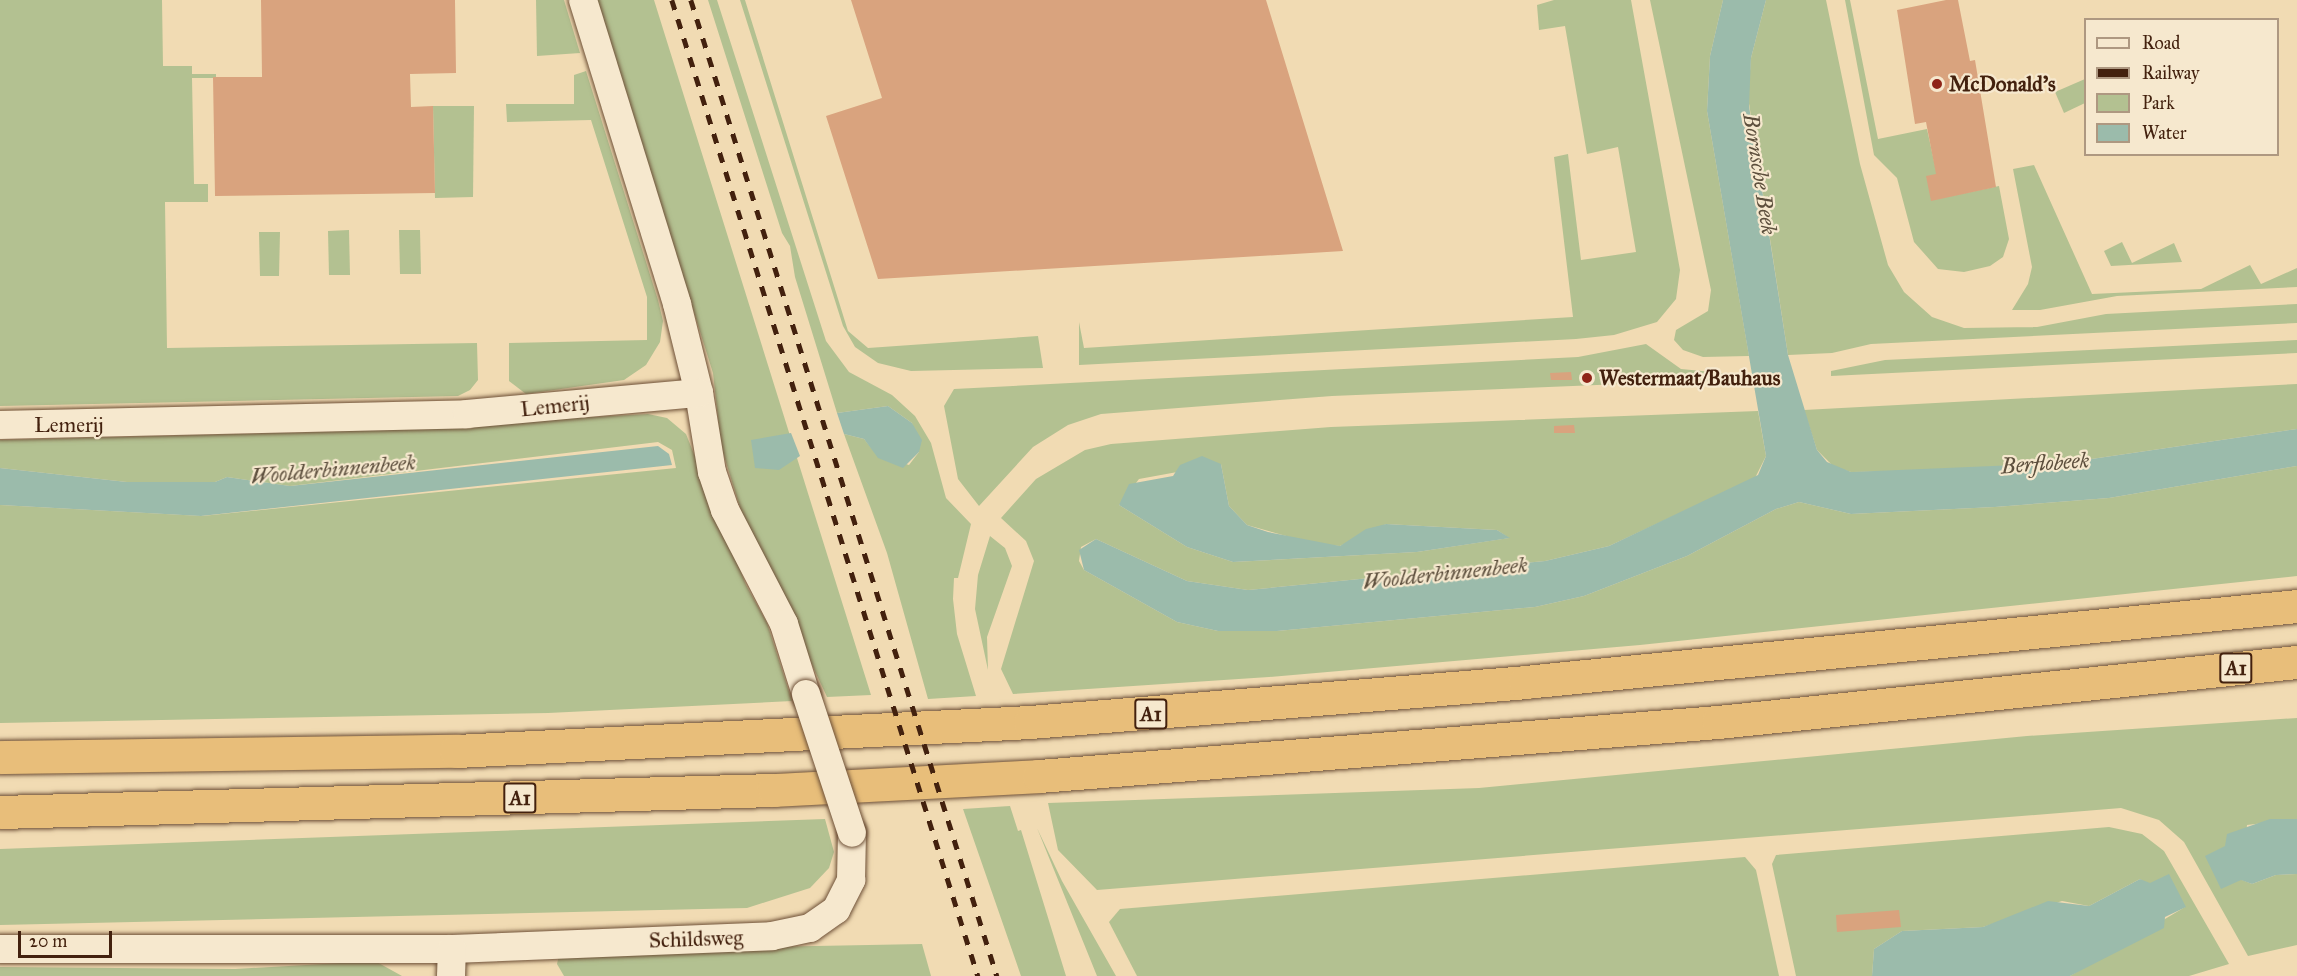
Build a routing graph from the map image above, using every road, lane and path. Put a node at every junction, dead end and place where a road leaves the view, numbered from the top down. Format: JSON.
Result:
{"nodes":[{"id":1,"x":583,"y":0,"type":"edge"},
{"id":2,"x":699,"y":393,"type":"junction"},
{"id":3,"x":0,"y":425,"type":"edge"},
{"id":4,"x":2297,"y":606,"type":"edge"},
{"id":5,"x":2297,"y":662,"type":"edge"},
{"id":6,"x":2175,"y":674,"type":"junction"},
{"id":7,"x":2297,"y":680,"type":"edge"},
{"id":8,"x":0,"y":757,"type":"edge"},
{"id":9,"x":0,"y":812,"type":"edge"},
{"id":10,"x":0,"y":949,"type":"edge"},
{"id":11,"x":451,"y":962,"type":"edge"}],
"edges":[{"from":1,"to":2,"type":"street"},
{"from":2,"to":3,"type":"street","name":"Lemerij"},
{"from":2,"to":11,"type":"street","name":"Schildsweg","bridge":true},
{"from":4,"to":8,"type":"highway","number":"A1"},
{"from":5,"to":6,"type":"highway","number":"A1"},
{"from":6,"to":7,"type":"highway","number":"A1"},
{"from":6,"to":9,"type":"highway","number":"A1"},
{"from":10,"to":11,"type":"street","name":"Schildsweg"}]}
